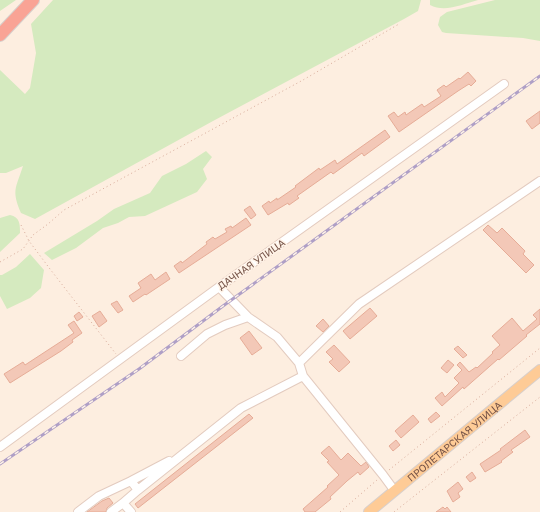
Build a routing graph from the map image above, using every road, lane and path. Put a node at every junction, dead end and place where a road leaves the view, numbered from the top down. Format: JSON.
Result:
{"nodes":[{"id":1,"x":33,"y":0,"type":"edge"},
{"id":2,"x":399,"y":24,"type":"dead end"},
{"id":3,"x":0,"y":35,"type":"edge"},
{"id":4,"x":504,"y":84,"type":"dead end"},
{"id":5,"x":540,"y":181,"type":"edge"},
{"id":6,"x":21,"y":225,"type":"dead end"},
{"id":7,"x":29,"y":241,"type":"junction"},
{"id":8,"x":0,"y":262,"type":"edge"},
{"id":9,"x":219,"y":287,"type":"junction"},
{"id":10,"x":248,"y":317,"type":"junction"},
{"id":11,"x":540,"y":348,"type":"edge"},
{"id":12,"x":181,"y":356,"type":"dead end"},
{"id":13,"x":120,"y":360,"type":"junction"},
{"id":14,"x":299,"y":363,"type":"junction"},
{"id":15,"x":540,"y":370,"type":"edge"},
{"id":16,"x":303,"y":376,"type":"junction"},
{"id":17,"x":540,"y":397,"type":"edge"},
{"id":18,"x":0,"y":447,"type":"edge"},
{"id":19,"x":188,"y":451,"type":"junction"},
{"id":20,"x":383,"y":475,"type":"junction"},
{"id":21,"x":131,"y":481,"type":"junction"},
{"id":22,"x":138,"y":490,"type":"junction"},
{"id":23,"x":394,"y":490,"type":"junction"},
{"id":24,"x":123,"y":503,"type":"junction"},
{"id":25,"x":78,"y":512,"type":"edge"},
{"id":26,"x":112,"y":512,"type":"edge"},
{"id":27,"x":131,"y":512,"type":"edge"},
{"id":28,"x":340,"y":512,"type":"edge"},
{"id":29,"x":368,"y":512,"type":"edge"},
{"id":30,"x":394,"y":512,"type":"edge"}],
"edges":[{"from":1,"to":3,"type":"highway"},
{"from":2,"to":7,"type":"path"},
{"from":4,"to":9,"type":"street","name":"ДАЧНАЯ УЛИЦА"},
{"from":5,"to":14,"type":"street"},
{"from":6,"to":7,"type":"path"},
{"from":7,"to":8,"type":"path"},
{"from":7,"to":13,"type":"path"},
{"from":9,"to":10,"type":"street"},
{"from":9,"to":13,"type":"street","name":"ДАЧНАЯ УЛИЦА"},
{"from":10,"to":12,"type":"street"},
{"from":10,"to":14,"type":"street"},
{"from":11,"to":20,"type":"path"},
{"from":13,"to":18,"type":"street","name":"ДАЧНАЯ УЛИЦА"},
{"from":14,"to":16,"type":"street"},
{"from":15,"to":23,"type":"main road","name":"ПРОЛЕТАРСКАЯ УЛИЦА"},
{"from":16,"to":19,"type":"street"},
{"from":16,"to":20,"type":"street"},
{"from":17,"to":30,"type":"path"},
{"from":19,"to":21,"type":"street"},
{"from":19,"to":22,"type":"street"},
{"from":20,"to":23,"type":"street"},
{"from":20,"to":28,"type":"path"},
{"from":21,"to":22,"type":"street"},
{"from":21,"to":25,"type":"street"},
{"from":22,"to":24,"type":"street"},
{"from":23,"to":29,"type":"main road","name":"ПРОЛЕТАРСКАЯ УЛИЦА"},
{"from":24,"to":26,"type":"street"},
{"from":24,"to":27,"type":"street"}]}
